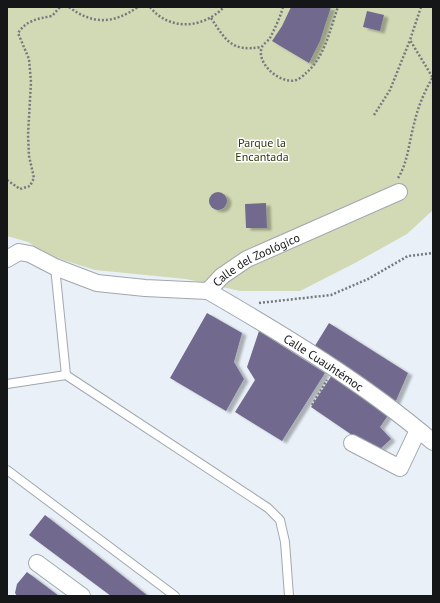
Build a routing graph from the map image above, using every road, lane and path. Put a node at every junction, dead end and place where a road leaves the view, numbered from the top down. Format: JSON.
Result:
{"nodes":[{"id":1,"x":60,"y":7,"type":"edge"},
{"id":2,"x":69,"y":7,"type":"edge"},
{"id":3,"x":138,"y":7,"type":"edge"},
{"id":4,"x":150,"y":7,"type":"edge"},
{"id":5,"x":224,"y":7,"type":"edge"},
{"id":6,"x":283,"y":7,"type":"edge"},
{"id":7,"x":338,"y":7,"type":"edge"},
{"id":8,"x":421,"y":7,"type":"edge"},
{"id":9,"x":211,"y":18,"type":"junction"},
{"id":10,"x":410,"y":40,"type":"junction"},
{"id":11,"x":261,"y":48,"type":"junction"},
{"id":12,"x":433,"y":78,"type":"edge"},
{"id":13,"x":374,"y":115,"type":"dead end"},
{"id":14,"x":7,"y":180,"type":"edge"},
{"id":15,"x":398,"y":186,"type":"joint"},
{"id":16,"x":433,"y":253,"type":"edge"},
{"id":17,"x":13,"y":255,"type":"edge"},
{"id":18,"x":55,"y":267,"type":"junction"},
{"id":19,"x":208,"y":291,"type":"junction"},
{"id":20,"x":233,"y":305,"type":"junction"},
{"id":21,"x":333,"y":369,"type":"junction"},
{"id":22,"x":66,"y":375,"type":"junction"},
{"id":23,"x":7,"y":384,"type":"edge"},
{"id":24,"x":312,"y":405,"type":"dead end"},
{"id":25,"x":418,"y":430,"type":"junction"},
{"id":26,"x":433,"y":442,"type":"edge"},
{"id":27,"x":352,"y":443,"type":"dead end"},
{"id":28,"x":7,"y":470,"type":"edge"},
{"id":29,"x":37,"y":563,"type":"dead end"},
{"id":30,"x":82,"y":596,"type":"edge"},
{"id":31,"x":175,"y":596,"type":"edge"},
{"id":32,"x":289,"y":596,"type":"edge"}],
"edges":[{"from":1,"to":14,"type":"path"},
{"from":2,"to":3,"type":"path"},
{"from":4,"to":9,"type":"path"},
{"from":5,"to":9,"type":"path"},
{"from":6,"to":11,"type":"path"},
{"from":7,"to":11,"type":"path"},
{"from":8,"to":10,"type":"path"},
{"from":9,"to":11,"type":"path"},
{"from":10,"to":12,"type":"path"},
{"from":10,"to":13,"type":"path"},
{"from":12,"to":15,"type":"path"},
{"from":15,"to":19,"type":"street","name":"Calle del Zoológico"},
{"from":16,"to":20,"type":"path"},
{"from":17,"to":18,"type":"street","name":"Calle del Zoológico"},
{"from":18,"to":19,"type":"street","name":"Calle del Zoológico"},
{"from":18,"to":22,"type":"lane"},
{"from":19,"to":20,"type":"street","name":"Calle Cuauhtémoc"},
{"from":20,"to":21,"type":"street","name":"Calle Cuauhtémoc"},
{"from":21,"to":24,"type":"path"},
{"from":21,"to":25,"type":"street","name":"Calle Cuauhtémoc"},
{"from":22,"to":23,"type":"lane"},
{"from":22,"to":32,"type":"lane"},
{"from":25,"to":26,"type":"street","name":"Calle Cuauhtémoc"},
{"from":25,"to":27,"type":"street"},
{"from":28,"to":31,"type":"lane"},
{"from":29,"to":30,"type":"street"}]}
